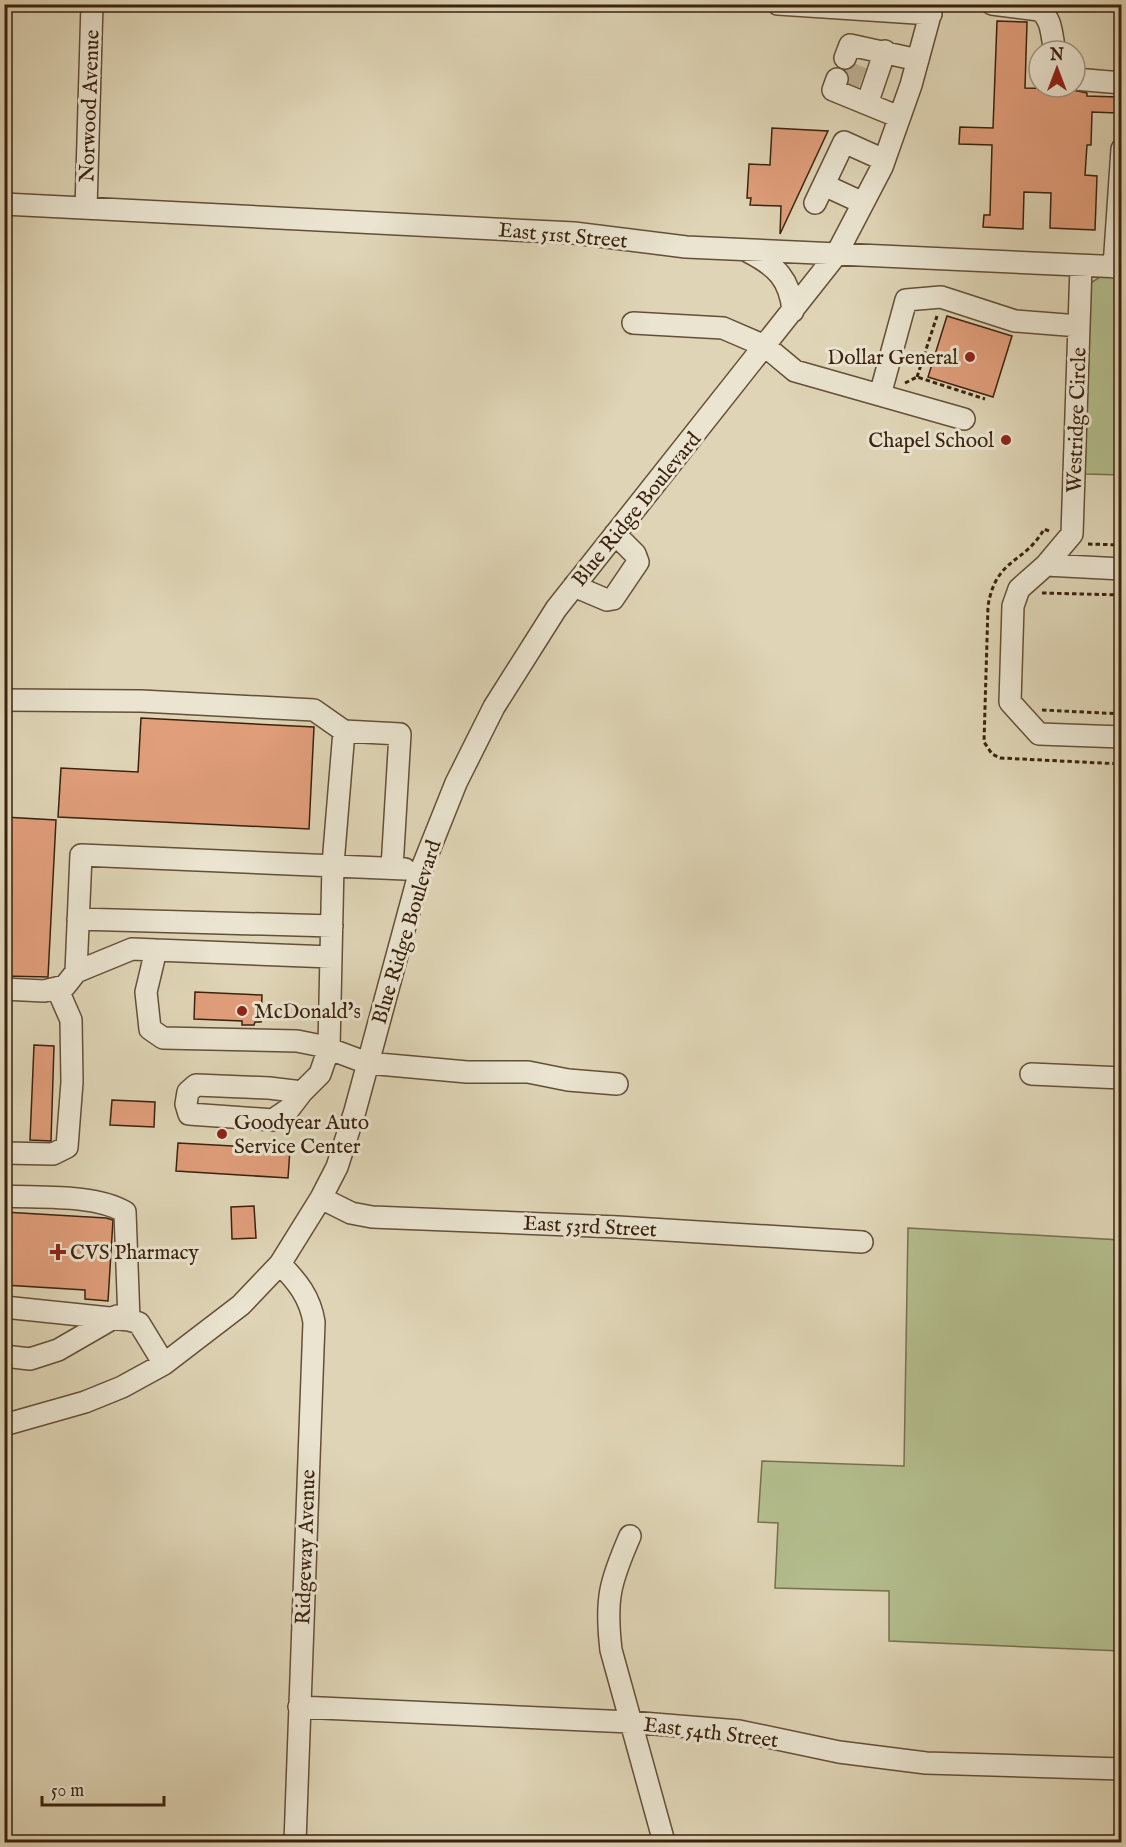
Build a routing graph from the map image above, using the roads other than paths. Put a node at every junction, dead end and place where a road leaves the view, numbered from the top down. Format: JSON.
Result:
{"nodes":[{"id":1,"x":92,"y":4,"type":"edge"},
{"id":2,"x":778,"y":4,"type":"edge"},
{"id":3,"x":992,"y":4,"type":"edge"},
{"id":4,"x":932,"y":9,"type":"edge"},
{"id":5,"x":1052,"y":39,"type":"edge"},
{"id":6,"x":885,"y":51,"type":"junction"},
{"id":7,"x":855,"y":56,"type":"dead end"},
{"id":8,"x":918,"y":60,"type":"junction"},
{"id":9,"x":1087,"y":80,"type":"edge"},
{"id":10,"x":1122,"y":83,"type":"edge"},
{"id":11,"x":844,"y":86,"type":"dead end"},
{"id":12,"x":867,"y":104,"type":"junction"},
{"id":13,"x":899,"y":117,"type":"junction"},
{"id":14,"x":1122,"y":148,"type":"edge"},
{"id":15,"x":884,"y":160,"type":"junction"},
{"id":16,"x":863,"y":203,"type":"junction"},
{"id":17,"x":4,"y":204,"type":"edge"},
{"id":18,"x":86,"y":208,"type":"junction"},
{"id":19,"x":745,"y":250,"type":"junction"},
{"id":20,"x":836,"y":255,"type":"junction"},
{"id":21,"x":1081,"y":266,"type":"junction"},
{"id":22,"x":1118,"y":267,"type":"edge"},
{"id":23,"x":793,"y":311,"type":"junction"},
{"id":24,"x":633,"y":323,"type":"dead end"},
{"id":25,"x":1079,"y":326,"type":"junction"},
{"id":26,"x":765,"y":346,"type":"junction"},
{"id":27,"x":880,"y":395,"type":"junction"},
{"id":28,"x":964,"y":419,"type":"dead end"},
{"id":29,"x":615,"y":534,"type":"junction"},
{"id":30,"x":1046,"y":565,"type":"junction"},
{"id":31,"x":1122,"y":569,"type":"edge"},
{"id":32,"x":574,"y":586,"type":"junction"},
{"id":33,"x":4,"y":700,"type":"edge"},
{"id":34,"x":344,"y":731,"type":"junction"},
{"id":35,"x":1122,"y":736,"type":"edge"},
{"id":36,"x":333,"y":864,"type":"junction"},
{"id":37,"x":392,"y":868,"type":"junction"},
{"id":38,"x":421,"y":871,"type":"junction"},
{"id":39,"x":78,"y":919,"type":"junction"},
{"id":40,"x":332,"y":926,"type":"junction"},
{"id":41,"x":156,"y":950,"type":"junction"},
{"id":42,"x":331,"y":957,"type":"junction"},
{"id":43,"x":76,"y":972,"type":"junction"},
{"id":44,"x":57,"y":988,"type":"junction"},
{"id":45,"x":4,"y":989,"type":"edge"},
{"id":46,"x":329,"y":1048,"type":"junction"},
{"id":47,"x":367,"y":1063,"type":"junction"},
{"id":48,"x":1031,"y":1074,"type":"dead end"},
{"id":49,"x":1122,"y":1078,"type":"edge"},
{"id":50,"x":617,"y":1084,"type":"dead end"},
{"id":51,"x":302,"y":1092,"type":"junction"},
{"id":52,"x":4,"y":1153,"type":"edge"},
{"id":53,"x":4,"y":1196,"type":"edge"},
{"id":54,"x":321,"y":1198,"type":"junction"},
{"id":55,"x":862,"y":1242,"type":"dead end"},
{"id":56,"x":280,"y":1264,"type":"junction"},
{"id":57,"x":4,"y":1307,"type":"edge"},
{"id":58,"x":123,"y":1318,"type":"junction"},
{"id":59,"x":4,"y":1356,"type":"edge"},
{"id":60,"x":164,"y":1364,"type":"junction"},
{"id":61,"x":4,"y":1425,"type":"edge"},
{"id":62,"x":630,"y":1536,"type":"dead end"},
{"id":63,"x":299,"y":1707,"type":"junction"},
{"id":64,"x":630,"y":1722,"type":"junction"},
{"id":65,"x":1122,"y":1769,"type":"edge"},
{"id":66,"x":295,"y":1842,"type":"edge"},
{"id":67,"x":664,"y":1842,"type":"edge"}],
"edges":[{"from":1,"to":18,"type":"street","name":"Norwood Avenue"},
{"from":2,"to":4,"type":"street"},
{"from":3,"to":5,"type":"street"},
{"from":4,"to":8,"type":"street","name":"Blue Ridge Boulevard"},
{"from":6,"to":7,"type":"street"},
{"from":6,"to":8,"type":"street"},
{"from":6,"to":12,"type":"street"},
{"from":8,"to":13,"type":"street","name":"Blue Ridge Boulevard"},
{"from":9,"to":10,"type":"street"},
{"from":11,"to":12,"type":"street"},
{"from":12,"to":13,"type":"street"},
{"from":13,"to":15,"type":"street","name":"Blue Ridge Boulevard"},
{"from":14,"to":22,"type":"street"},
{"from":15,"to":16,"type":"street","name":"Blue Ridge Boulevard"},
{"from":15,"to":16,"type":"street"},
{"from":16,"to":20,"type":"street","name":"Blue Ridge Boulevard"},
{"from":17,"to":18,"type":"street","name":"East 51st Street"},
{"from":18,"to":19,"type":"street","name":"East 51st Street"},
{"from":19,"to":20,"type":"street","name":"East 51st Street"},
{"from":19,"to":23,"type":"street"},
{"from":20,"to":21,"type":"street","name":"East 51st Street"},
{"from":20,"to":23,"type":"street","name":"Blue Ridge Boulevard"},
{"from":21,"to":22,"type":"street","name":"East 51st Street"},
{"from":21,"to":25,"type":"street","name":"Westridge Circle"},
{"from":23,"to":26,"type":"street","name":"Blue Ridge Boulevard"},
{"from":24,"to":26,"type":"street"},
{"from":25,"to":27,"type":"street"},
{"from":25,"to":30,"type":"street","name":"Westridge Circle"},
{"from":26,"to":27,"type":"street"},
{"from":26,"to":29,"type":"street","name":"Blue Ridge Boulevard"},
{"from":27,"to":28,"type":"street"},
{"from":29,"to":32,"type":"street","name":"Blue Ridge Boulevard"},
{"from":29,"to":32,"type":"street"},
{"from":30,"to":31,"type":"street"},
{"from":30,"to":35,"type":"street","name":"Westridge Circle"},
{"from":32,"to":38,"type":"street","name":"Blue Ridge Boulevard"},
{"from":33,"to":34,"type":"street"},
{"from":34,"to":36,"type":"street"},
{"from":34,"to":37,"type":"street"},
{"from":36,"to":37,"type":"street"},
{"from":36,"to":39,"type":"street"},
{"from":36,"to":40,"type":"street"},
{"from":37,"to":38,"type":"street"},
{"from":38,"to":47,"type":"street","name":"Blue Ridge Boulevard"},
{"from":39,"to":40,"type":"street"},
{"from":39,"to":43,"type":"street"},
{"from":40,"to":42,"type":"street"},
{"from":41,"to":42,"type":"street"},
{"from":41,"to":43,"type":"street"},
{"from":41,"to":46,"type":"street"},
{"from":42,"to":46,"type":"street"},
{"from":43,"to":44,"type":"street"},
{"from":44,"to":45,"type":"street"},
{"from":44,"to":52,"type":"street"},
{"from":46,"to":47,"type":"street"},
{"from":46,"to":51,"type":"street"},
{"from":47,"to":50,"type":"street"},
{"from":47,"to":54,"type":"street","name":"Blue Ridge Boulevard"},
{"from":48,"to":49,"type":"street"},
{"from":51,"to":51,"type":"street"},
{"from":53,"to":58,"type":"street"},
{"from":54,"to":55,"type":"street","name":"East 53rd Street"},
{"from":54,"to":56,"type":"street","name":"Blue Ridge Boulevard"},
{"from":56,"to":60,"type":"street","name":"Blue Ridge Boulevard"},
{"from":56,"to":63,"type":"street","name":"Ridgeway Avenue"},
{"from":57,"to":58,"type":"street"},
{"from":58,"to":59,"type":"street"},
{"from":58,"to":60,"type":"street"},
{"from":60,"to":61,"type":"street","name":"Blue Ridge Boulevard"},
{"from":62,"to":64,"type":"street"},
{"from":63,"to":64,"type":"street","name":"East 54th Street"},
{"from":63,"to":66,"type":"street","name":"Ridgeway Avenue"},
{"from":64,"to":65,"type":"street","name":"East 54th Street"},
{"from":64,"to":67,"type":"street"}]}
